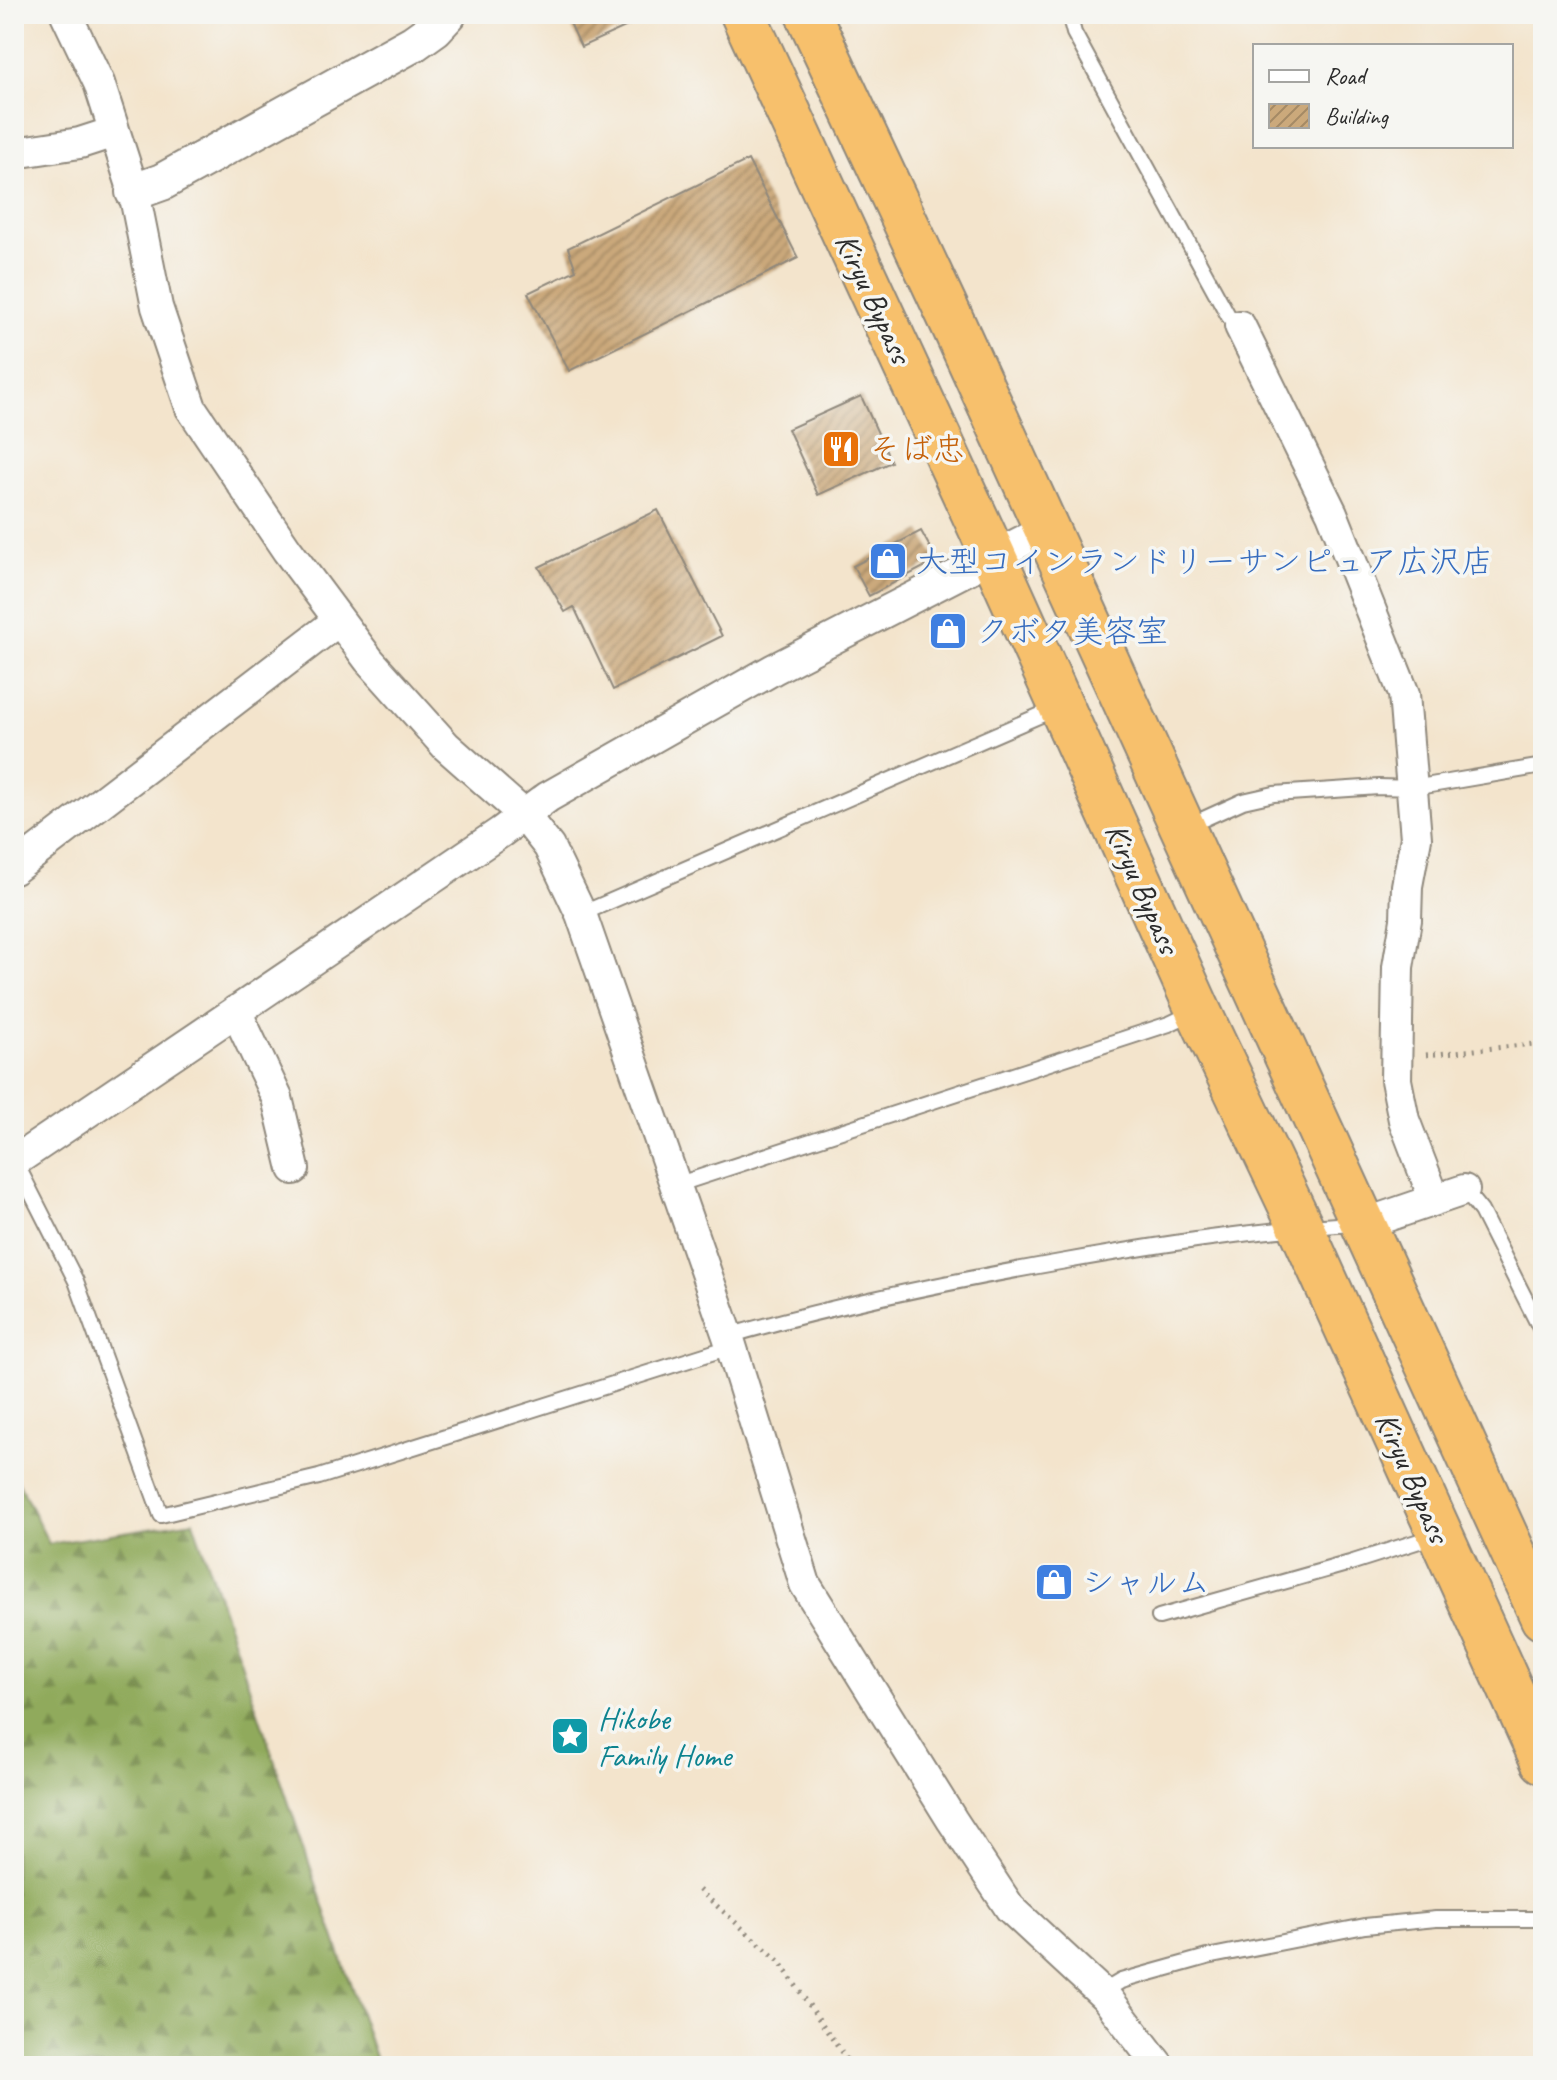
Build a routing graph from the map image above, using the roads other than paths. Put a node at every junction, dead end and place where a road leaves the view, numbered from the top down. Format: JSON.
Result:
{"nodes":[{"id":1,"x":66,"y":14,"type":"edge"},
{"id":2,"x":448,"y":14,"type":"edge"},
{"id":3,"x":743,"y":14,"type":"edge"},
{"id":4,"x":808,"y":14,"type":"edge"},
{"id":5,"x":1069,"y":14,"type":"edge"},
{"id":6,"x":114,"y":132,"type":"junction"},
{"id":7,"x":14,"y":153,"type":"edge"},
{"id":8,"x":134,"y":192,"type":"junction"},
{"id":9,"x":1240,"y":326,"type":"joint"},
{"id":10,"x":1046,"y":529,"type":"junction"},
{"id":11,"x":993,"y":555,"type":"junction"},
{"id":12,"x":339,"y":620,"type":"junction"},
{"id":13,"x":1061,"y":706,"type":"junction"},
{"id":14,"x":1543,"y":766,"type":"edge"},
{"id":15,"x":1413,"y":788,"type":"junction"},
{"id":16,"x":523,"y":814,"type":"junction"},
{"id":17,"x":1183,"y":829,"type":"junction"},
{"id":18,"x":14,"y":869,"type":"edge"},
{"id":19,"x":581,"y":914,"type":"junction"},
{"id":20,"x":1198,"y":1010,"type":"junction"},
{"id":21,"x":236,"y":1011,"type":"junction"},
{"id":22,"x":15,"y":1161,"type":"edge"},
{"id":23,"x":294,"y":1169,"type":"dead end"},
{"id":24,"x":676,"y":1185,"type":"junction"},
{"id":25,"x":1464,"y":1190,"type":"joint"},
{"id":26,"x":1434,"y":1198,"type":"junction"},
{"id":27,"x":1364,"y":1224,"type":"junction"},
{"id":28,"x":1301,"y":1227,"type":"junction"},
{"id":29,"x":1543,"y":1334,"type":"edge"},
{"id":30,"x":729,"y":1342,"type":"junction"},
{"id":31,"x":1439,"y":1534,"type":"junction"},
{"id":32,"x":1159,"y":1617,"type":"dead end"},
{"id":33,"x":1543,"y":1618,"type":"edge"},
{"id":34,"x":1540,"y":1748,"type":"edge"},
{"id":35,"x":1543,"y":1919,"type":"edge"},
{"id":36,"x":1100,"y":1993,"type":"junction"},
{"id":37,"x":1159,"y":2066,"type":"edge"}],
"edges":[{"from":1,"to":6,"type":"street"},
{"from":2,"to":8,"type":"street"},
{"from":3,"to":11,"type":"highway","name":"Kiryu Bypass"},
{"from":4,"to":10,"type":"highway","name":"Kiryu Bypass"},
{"from":5,"to":9,"type":"lane"},
{"from":6,"to":7,"type":"street"},
{"from":6,"to":8,"type":"street"},
{"from":8,"to":12,"type":"street"},
{"from":9,"to":15,"type":"street"},
{"from":10,"to":11,"type":"street"},
{"from":10,"to":17,"type":"highway","name":"Kiryu Bypass"},
{"from":11,"to":13,"type":"highway","name":"Kiryu Bypass"},
{"from":11,"to":16,"type":"street"},
{"from":12,"to":16,"type":"street"},
{"from":12,"to":18,"type":"street"},
{"from":13,"to":19,"type":"lane"},
{"from":13,"to":20,"type":"highway","name":"Kiryu Bypass"},
{"from":14,"to":15,"type":"lane"},
{"from":15,"to":17,"type":"lane"},
{"from":15,"to":26,"type":"street"},
{"from":16,"to":19,"type":"street"},
{"from":16,"to":21,"type":"street"},
{"from":17,"to":27,"type":"highway","name":"Kiryu Bypass"},
{"from":19,"to":24,"type":"street"},
{"from":20,"to":24,"type":"lane"},
{"from":20,"to":28,"type":"highway","name":"Kiryu Bypass"},
{"from":21,"to":22,"type":"street"},
{"from":21,"to":23,"type":"street"},
{"from":22,"to":30,"type":"lane"},
{"from":24,"to":30,"type":"street"},
{"from":25,"to":26,"type":"street"},
{"from":25,"to":29,"type":"lane"},
{"from":26,"to":27,"type":"street"},
{"from":27,"to":28,"type":"lane"},
{"from":27,"to":33,"type":"highway","name":"Kiryu Bypass"},
{"from":28,"to":30,"type":"lane"},
{"from":28,"to":31,"type":"highway","name":"Kiryu Bypass"},
{"from":30,"to":36,"type":"street"},
{"from":31,"to":32,"type":"lane"},
{"from":31,"to":34,"type":"highway","name":"Kiryu Bypass"},
{"from":35,"to":36,"type":"lane"},
{"from":36,"to":37,"type":"street"}]}
